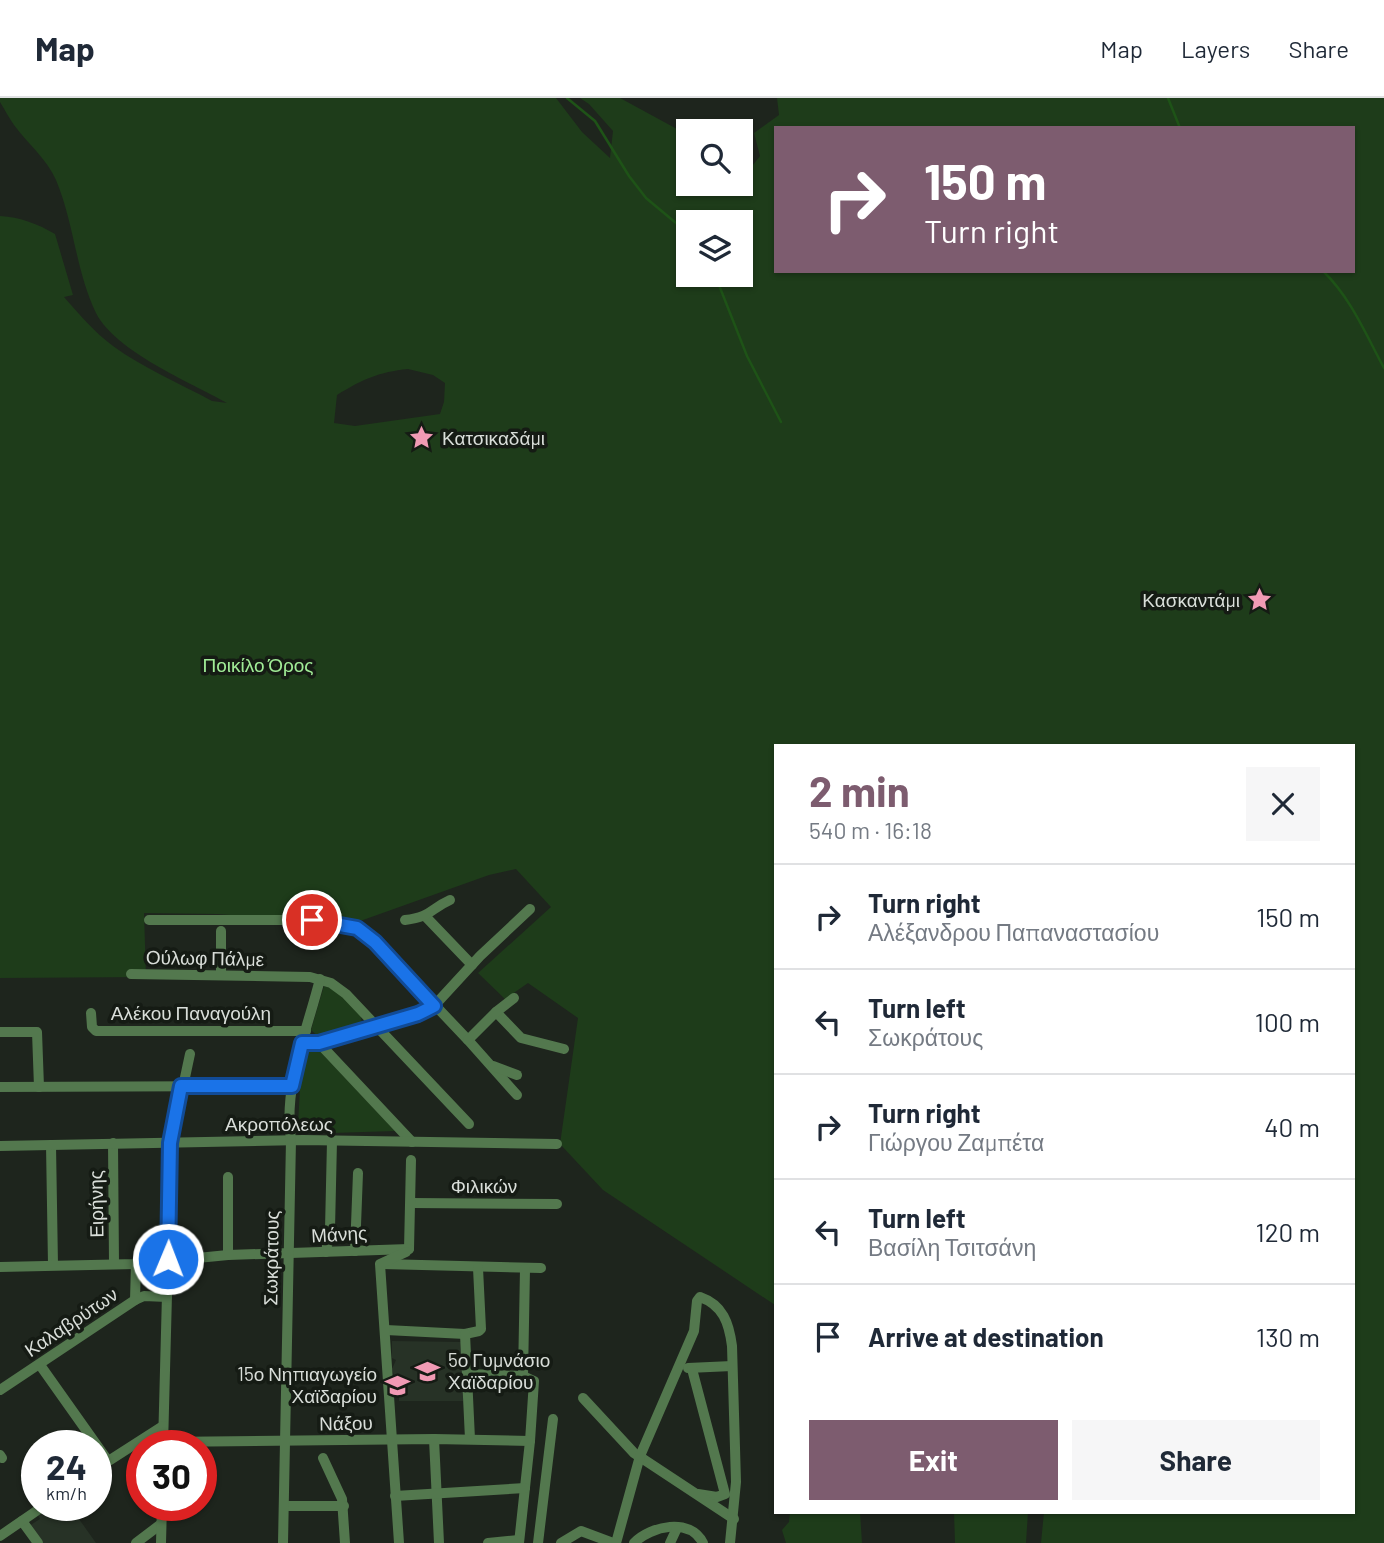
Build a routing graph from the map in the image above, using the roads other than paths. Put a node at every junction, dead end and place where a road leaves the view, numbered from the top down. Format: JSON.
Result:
{"nodes":[{"id":1,"x":450,"y":900,"type":"dead end"},
{"id":2,"x":530,"y":909,"type":"dead end"},
{"id":3,"x":426,"y":917,"type":"junction"},
{"id":4,"x":149,"y":920,"type":"dead end"},
{"id":5,"x":405,"y":920,"type":"dead end"},
{"id":6,"x":221,"y":931,"type":"dead end"},
{"id":7,"x":472,"y":965,"type":"junction"},
{"id":8,"x":131,"y":974,"type":"dead end"},
{"id":9,"x":222,"y":975,"type":"junction"},
{"id":10,"x":320,"y":979,"type":"junction"},
{"id":11,"x":514,"y":998,"type":"dead end"},
{"id":12,"x":434,"y":1006,"type":"junction"},
{"id":13,"x":496,"y":1012,"type":"junction"},
{"id":14,"x":91,"y":1013,"type":"dead end"},
{"id":15,"x":376,"y":1025,"type":"junction"},
{"id":16,"x":306,"y":1031,"type":"junction"},
{"id":17,"x":0,"y":1032,"type":"edge"},
{"id":18,"x":468,"y":1040,"type":"junction"},
{"id":19,"x":302,"y":1043,"type":"junction"},
{"id":20,"x":319,"y":1043,"type":"junction"},
{"id":21,"x":564,"y":1049,"type":"dead end"},
{"id":22,"x":190,"y":1054,"type":"dead end"},
{"id":23,"x":490,"y":1065,"type":"junction"},
{"id":24,"x":517,"y":1075,"type":"dead end"},
{"id":25,"x":181,"y":1086,"type":"junction"},
{"id":26,"x":292,"y":1086,"type":"junction"},
{"id":27,"x":0,"y":1087,"type":"edge"},
{"id":28,"x":39,"y":1087,"type":"junction"},
{"id":29,"x":517,"y":1096,"type":"dead end"},
{"id":30,"x":469,"y":1124,"type":"dead end"},
{"id":31,"x":291,"y":1140,"type":"junction"},
{"id":32,"x":332,"y":1141,"type":"junction"},
{"id":33,"x":412,"y":1142,"type":"junction"},
{"id":34,"x":113,"y":1143,"type":"junction"},
{"id":35,"x":170,"y":1143,"type":"junction"},
{"id":36,"x":557,"y":1144,"type":"dead end"},
{"id":37,"x":51,"y":1145,"type":"junction"},
{"id":38,"x":0,"y":1146,"type":"edge"},
{"id":39,"x":411,"y":1160,"type":"dead end"},
{"id":40,"x":358,"y":1173,"type":"dead end"},
{"id":41,"x":228,"y":1177,"type":"dead end"},
{"id":42,"x":411,"y":1203,"type":"junction"},
{"id":43,"x":557,"y":1204,"type":"dead end"},
{"id":44,"x":410,"y":1249,"type":"junction"},
{"id":45,"x":378,"y":1250,"type":"junction"},
{"id":46,"x":355,"y":1251,"type":"junction"},
{"id":47,"x":326,"y":1252,"type":"junction"},
{"id":48,"x":289,"y":1254,"type":"junction"},
{"id":49,"x":228,"y":1255,"type":"junction"},
{"id":50,"x":168,"y":1259,"type":"junction"},
{"id":51,"x":114,"y":1264,"type":"junction"},
{"id":52,"x":136,"y":1264,"type":"junction"},
{"id":53,"x":380,"y":1264,"type":"junction"},
{"id":54,"x":53,"y":1265,"type":"junction"},
{"id":55,"x":0,"y":1267,"type":"edge"},
{"id":56,"x":478,"y":1268,"type":"junction"},
{"id":57,"x":541,"y":1268,"type":"dead end"},
{"id":58,"x":525,"y":1269,"type":"junction"},
{"id":59,"x":167,"y":1297,"type":"junction"},
{"id":60,"x":135,"y":1300,"type":"junction"},
{"id":61,"x":386,"y":1330,"type":"junction"},
{"id":62,"x":465,"y":1334,"type":"junction"},
{"id":63,"x":40,"y":1365,"type":"junction"},
{"id":64,"x":732,"y":1366,"type":"junction"},
{"id":65,"x":678,"y":1368,"type":"junction"},
{"id":66,"x":692,"y":1369,"type":"junction"},
{"id":67,"x":467,"y":1374,"type":"junction"},
{"id":68,"x":523,"y":1376,"type":"junction"},
{"id":69,"x":0,"y":1390,"type":"edge"},
{"id":70,"x":583,"y":1398,"type":"dead end"},
{"id":71,"x":553,"y":1419,"type":"dead end"},
{"id":72,"x":163,"y":1426,"type":"junction"},
{"id":73,"x":86,"y":1430,"type":"edge"},
{"id":74,"x":163,"y":1430,"type":"edge"},
{"id":75,"x":392,"y":1439,"type":"junction"},
{"id":76,"x":434,"y":1439,"type":"junction"},
{"id":77,"x":470,"y":1439,"type":"junction"},
{"id":78,"x":284,"y":1441,"type":"junction"},
{"id":79,"x":530,"y":1441,"type":"junction"},
{"id":80,"x":217,"y":1443,"type":"edge"},
{"id":81,"x":640,"y":1456,"type":"junction"},
{"id":82,"x":112,"y":1458,"type":"edge"},
{"id":83,"x":323,"y":1458,"type":"dead end"},
{"id":84,"x":525,"y":1488,"type":"junction"},
{"id":85,"x":692,"y":1492,"type":"junction"},
{"id":86,"x":436,"y":1493,"type":"junction"},
{"id":87,"x":395,"y":1496,"type":"junction"},
{"id":88,"x":284,"y":1506,"type":"junction"},
{"id":89,"x":344,"y":1506,"type":"junction"},
{"id":90,"x":734,"y":1519,"type":"junction"},
{"id":91,"x":22,"y":1521,"type":"joint"},
{"id":92,"x":161,"y":1521,"type":"edge"},
{"id":93,"x":161,"y":1524,"type":"junction"},
{"id":94,"x":677,"y":1528,"type":"junction"},
{"id":95,"x":0,"y":1536,"type":"edge"},
{"id":96,"x":519,"y":1542,"type":"edge"},
{"id":97,"x":38,"y":1543,"type":"edge"},
{"id":98,"x":135,"y":1543,"type":"edge"},
{"id":99,"x":161,"y":1543,"type":"edge"},
{"id":100,"x":283,"y":1543,"type":"edge"},
{"id":101,"x":345,"y":1543,"type":"edge"},
{"id":102,"x":399,"y":1543,"type":"edge"},
{"id":103,"x":439,"y":1543,"type":"edge"},
{"id":104,"x":488,"y":1543,"type":"edge"},
{"id":105,"x":538,"y":1543,"type":"edge"},
{"id":106,"x":561,"y":1543,"type":"edge"},
{"id":107,"x":615,"y":1543,"type":"edge"},
{"id":108,"x":634,"y":1543,"type":"edge"},
{"id":109,"x":670,"y":1543,"type":"edge"},
{"id":110,"x":703,"y":1543,"type":"edge"},
{"id":111,"x":730,"y":1543,"type":"edge"}],
"edges":[{"from":1,"to":3,"type":"street"},
{"from":2,"to":7,"type":"street"},
{"from":3,"to":5,"type":"street"},
{"from":3,"to":7,"type":"street"},
{"from":4,"to":12,"type":"street"},
{"from":6,"to":9,"type":"street"},
{"from":7,"to":12,"type":"street"},
{"from":8,"to":9,"type":"street","name":"Ούλωφ Πάλμε"},
{"from":9,"to":10,"type":"street","name":"Ούλωφ Πάλμε"},
{"from":10,"to":15,"type":"street"},
{"from":10,"to":16,"type":"street","name":"Σωκράτους"},
{"from":11,"to":13,"type":"street"},
{"from":12,"to":15,"type":"street"},
{"from":12,"to":18,"type":"street"},
{"from":13,"to":18,"type":"street"},
{"from":13,"to":21,"type":"street"},
{"from":14,"to":16,"type":"street","name":"Αλέκου Παναγούλη"},
{"from":15,"to":20,"type":"street"},
{"from":15,"to":30,"type":"street"},
{"from":16,"to":19,"type":"street","name":"Σωκράτους"},
{"from":17,"to":28,"type":"street"},
{"from":18,"to":23,"type":"street"},
{"from":19,"to":20,"type":"street"},
{"from":19,"to":26,"type":"street","name":"Σωκράτους"},
{"from":20,"to":33,"type":"street"},
{"from":22,"to":25,"type":"street"},
{"from":23,"to":24,"type":"street"},
{"from":23,"to":29,"type":"street"},
{"from":25,"to":26,"type":"street"},
{"from":25,"to":28,"type":"street"},
{"from":25,"to":35,"type":"street"},
{"from":26,"to":31,"type":"street","name":"Σωκράτους"},
{"from":27,"to":28,"type":"street"},
{"from":31,"to":32,"type":"street","name":"Ακροπόλεως"},
{"from":31,"to":35,"type":"street","name":"Ακροπόλεως"},
{"from":31,"to":48,"type":"street","name":"Σωκράτους"},
{"from":32,"to":33,"type":"street","name":"Ακροπόλεως"},
{"from":32,"to":47,"type":"street"},
{"from":33,"to":36,"type":"street","name":"Ακροπόλεως"},
{"from":34,"to":35,"type":"street","name":"Ακροπόλεως"},
{"from":34,"to":37,"type":"street","name":"Ακροπόλεως"},
{"from":34,"to":51,"type":"street","name":"Ειρήνης"},
{"from":35,"to":50,"type":"street"},
{"from":37,"to":38,"type":"street","name":"Ακροπόλεως"},
{"from":37,"to":54,"type":"street"},
{"from":39,"to":42,"type":"street"},
{"from":40,"to":46,"type":"street"},
{"from":41,"to":49,"type":"street"},
{"from":42,"to":43,"type":"street","name":"Φιλικών"},
{"from":42,"to":44,"type":"street"},
{"from":44,"to":45,"type":"street"},
{"from":44,"to":53,"type":"street"},
{"from":45,"to":46,"type":"street","name":"Μάνης"},
{"from":45,"to":53,"type":"street","name":"Μάνης"},
{"from":46,"to":47,"type":"street","name":"Μάνης"},
{"from":47,"to":48,"type":"street","name":"Μάνης"},
{"from":48,"to":49,"type":"street","name":"Μάνης"},
{"from":48,"to":78,"type":"street","name":"Σωκράτους"},
{"from":49,"to":50,"type":"street","name":"Μάνης"},
{"from":50,"to":52,"type":"street","name":"Μάνης"},
{"from":50,"to":59,"type":"street"},
{"from":51,"to":52,"type":"street","name":"Μάνης"},
{"from":51,"to":54,"type":"street","name":"Μάνης"},
{"from":52,"to":60,"type":"street"},
{"from":53,"to":56,"type":"street","name":"Μάνης"},
{"from":53,"to":61,"type":"street"},
{"from":54,"to":55,"type":"street","name":"Μάνης"},
{"from":56,"to":58,"type":"street","name":"Μάνης"},
{"from":56,"to":62,"type":"street"},
{"from":57,"to":58,"type":"street","name":"Μάνης"},
{"from":58,"to":68,"type":"street"},
{"from":59,"to":60,"type":"street","name":"Καλαβρύτων"},
{"from":59,"to":72,"type":"street"},
{"from":60,"to":63,"type":"street","name":"Καλαβρύτων"},
{"from":61,"to":62,"type":"street"},
{"from":61,"to":75,"type":"street"},
{"from":62,"to":67,"type":"street"},
{"from":63,"to":69,"type":"street","name":"Καλαβρύτων"},
{"from":63,"to":73,"type":"street"},
{"from":64,"to":65,"type":"street"},
{"from":64,"to":66,"type":"street"},
{"from":64,"to":90,"type":"street"},
{"from":65,"to":66,"type":"street"},
{"from":65,"to":81,"type":"street"},
{"from":66,"to":85,"type":"street"},
{"from":67,"to":68,"type":"street"},
{"from":67,"to":77,"type":"street"},
{"from":68,"to":79,"type":"street"},
{"from":70,"to":81,"type":"street"},
{"from":71,"to":105,"type":"street"},
{"from":72,"to":74,"type":"street"},
{"from":72,"to":82,"type":"street"},
{"from":75,"to":76,"type":"street","name":"Νάξου"},
{"from":75,"to":78,"type":"street","name":"Νάξου"},
{"from":75,"to":87,"type":"street"},
{"from":76,"to":77,"type":"street","name":"Νάξου"},
{"from":76,"to":86,"type":"street"},
{"from":77,"to":79,"type":"street","name":"Νάξου"},
{"from":78,"to":80,"type":"street","name":"Νάξου"},
{"from":78,"to":88,"type":"street","name":"Σωκράτους"},
{"from":79,"to":84,"type":"street"},
{"from":81,"to":85,"type":"street"},
{"from":81,"to":107,"type":"street"},
{"from":83,"to":89,"type":"street"},
{"from":84,"to":86,"type":"street"},
{"from":84,"to":96,"type":"street"},
{"from":85,"to":90,"type":"street"},
{"from":86,"to":87,"type":"street"},
{"from":86,"to":103,"type":"street"},
{"from":87,"to":102,"type":"street"},
{"from":88,"to":89,"type":"street"},
{"from":88,"to":100,"type":"street","name":"Σωκράτους"},
{"from":89,"to":101,"type":"street"},
{"from":90,"to":111,"type":"street"},
{"from":91,"to":95,"type":"street"},
{"from":91,"to":97,"type":"street"},
{"from":92,"to":93,"type":"street"},
{"from":93,"to":98,"type":"street"},
{"from":93,"to":99,"type":"street"},
{"from":94,"to":108,"type":"street"},
{"from":94,"to":109,"type":"street"},
{"from":94,"to":110,"type":"street"},
{"from":96,"to":104,"type":"street"},
{"from":106,"to":107,"type":"street"}]}
